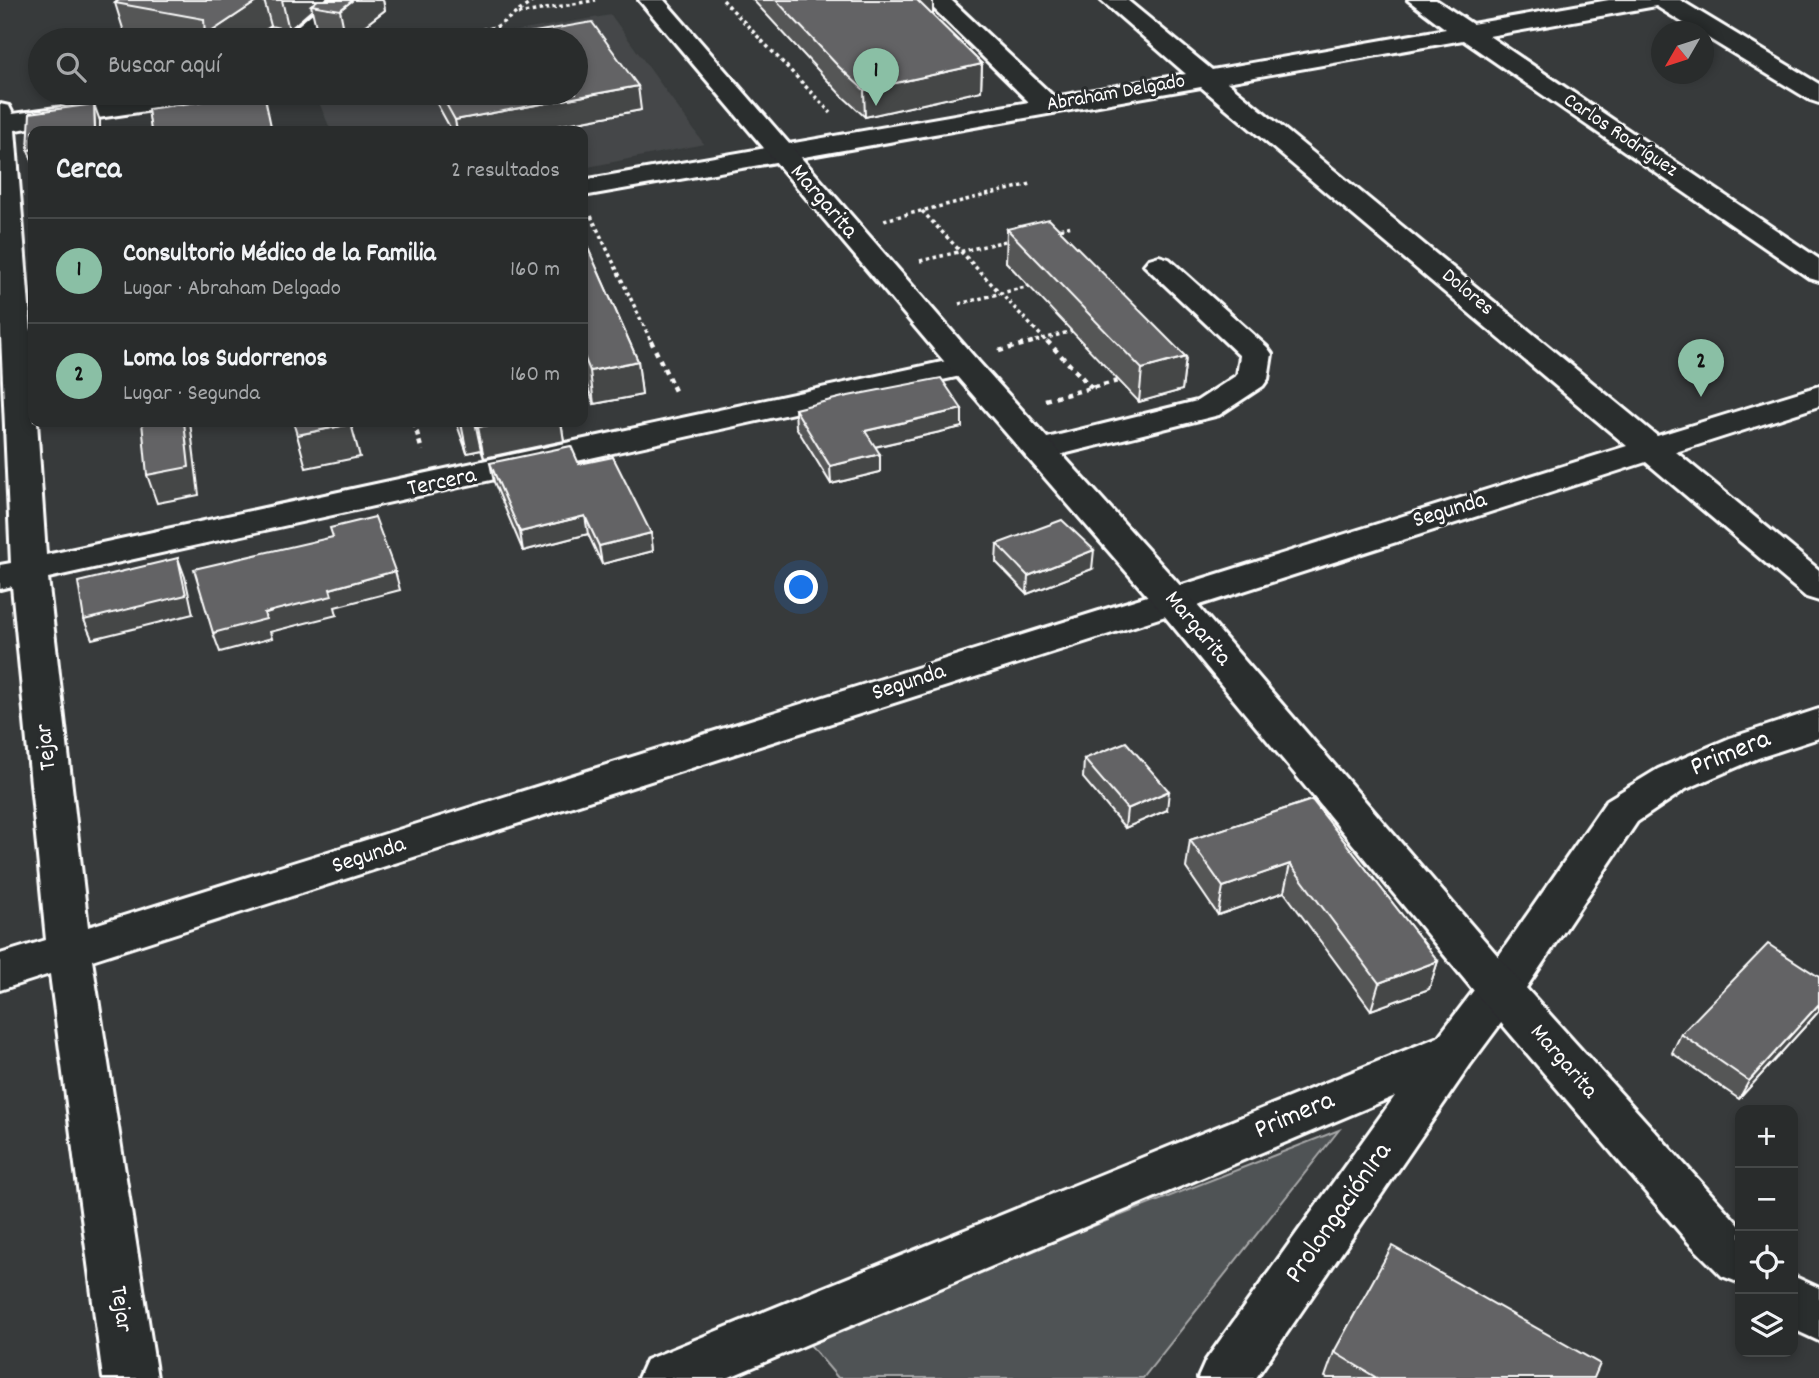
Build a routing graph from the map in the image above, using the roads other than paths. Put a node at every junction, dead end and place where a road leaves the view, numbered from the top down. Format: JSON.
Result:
{"nodes":[{"id":1,"x":343,"y":0,"type":"edge"},
{"id":2,"x":650,"y":0,"type":"edge"},
{"id":3,"x":937,"y":0,"type":"edge"},
{"id":4,"x":1113,"y":0,"type":"edge"},
{"id":5,"x":1420,"y":0,"type":"edge"},
{"id":6,"x":1650,"y":0,"type":"edge"},
{"id":7,"x":1663,"y":0,"type":"edge"},
{"id":8,"x":308,"y":28,"type":"edge"},
{"id":9,"x":1467,"y":32,"type":"junction"},
{"id":10,"x":1208,"y":78,"type":"junction"},
{"id":11,"x":1819,"y":95,"type":"edge"},
{"id":12,"x":132,"y":105,"type":"edge"},
{"id":13,"x":1048,"y":106,"type":"junction"},
{"id":14,"x":0,"y":112,"type":"edge"},
{"id":15,"x":0,"y":124,"type":"edge"},
{"id":16,"x":781,"y":153,"type":"junction"},
{"id":17,"x":588,"y":199,"type":"edge"},
{"id":18,"x":1159,"y":265,"type":"dead end"},
{"id":19,"x":1819,"y":272,"type":"edge"},
{"id":20,"x":16,"y":290,"type":"edge"},
{"id":21,"x":963,"y":364,"type":"junction"},
{"id":22,"x":1819,"y":396,"type":"edge"},
{"id":23,"x":1652,"y":448,"type":"junction"},
{"id":24,"x":1039,"y":450,"type":"junction"},
{"id":25,"x":15,"y":574,"type":"edge"},
{"id":26,"x":1819,"y":589,"type":"edge"},
{"id":27,"x":1171,"y":599,"type":"junction"},
{"id":28,"x":1819,"y":723,"type":"edge"},
{"id":29,"x":69,"y":953,"type":"junction"},
{"id":30,"x":0,"y":972,"type":"edge"},
{"id":31,"x":1500,"y":990,"type":"junction"},
{"id":32,"x":1454,"y":1051,"type":"junction"},
{"id":33,"x":1735,"y":1255,"type":"edge"},
{"id":34,"x":1798,"y":1303,"type":"edge"},
{"id":35,"x":1819,"y":1317,"type":"edge"},
{"id":36,"x":130,"y":1378,"type":"edge"},
{"id":37,"x":664,"y":1378,"type":"edge"},
{"id":38,"x":1226,"y":1378,"type":"edge"}],
"edges":[{"from":1,"to":8,"type":"street"},
{"from":2,"to":16,"type":"street","name":"Margarita"},
{"from":3,"to":13,"type":"street"},
{"from":4,"to":10,"type":"street","name":"Dolores"},
{"from":5,"to":9,"type":"street","name":"Carlos Rodríguez"},
{"from":6,"to":9,"type":"street","name":"Abraham Delgado"},
{"from":7,"to":11,"type":"street"},
{"from":9,"to":10,"type":"street","name":"Abraham Delgado"},
{"from":9,"to":19,"type":"street","name":"Carlos Rodríguez"},
{"from":10,"to":13,"type":"street","name":"Abraham Delgado"},
{"from":10,"to":23,"type":"street","name":"Dolores"},
{"from":12,"to":15,"type":"street"},
{"from":13,"to":16,"type":"street","name":"Abraham Delgado"},
{"from":14,"to":15,"type":"street","name":"Tejar"},
{"from":15,"to":20,"type":"street","name":"Tejar"},
{"from":16,"to":17,"type":"street","name":"Abraham Delgado"},
{"from":16,"to":21,"type":"street","name":"Margarita"},
{"from":18,"to":24,"type":"street"},
{"from":20,"to":25,"type":"street","name":"Tejar"},
{"from":21,"to":24,"type":"street","name":"Margarita"},
{"from":21,"to":25,"type":"street","name":"Tercera"},
{"from":22,"to":23,"type":"street","name":"Segunda"},
{"from":23,"to":26,"type":"street","name":"Dolores"},
{"from":23,"to":27,"type":"street","name":"Segunda"},
{"from":24,"to":27,"type":"street","name":"Margarita"},
{"from":25,"to":29,"type":"street","name":"Tejar"},
{"from":27,"to":29,"type":"street","name":"Segunda"},
{"from":27,"to":31,"type":"street","name":"Margarita"},
{"from":28,"to":31,"type":"street","name":"Primera"},
{"from":29,"to":30,"type":"street","name":"Segunda"},
{"from":29,"to":36,"type":"street","name":"Tejar"},
{"from":31,"to":32,"type":"street","name":"Primera"},
{"from":31,"to":33,"type":"street","name":"Margarita"},
{"from":32,"to":37,"type":"street","name":"Primera"},
{"from":32,"to":38,"type":"street","name":"Prolongación1ra"},
{"from":34,"to":35,"type":"street"}]}
